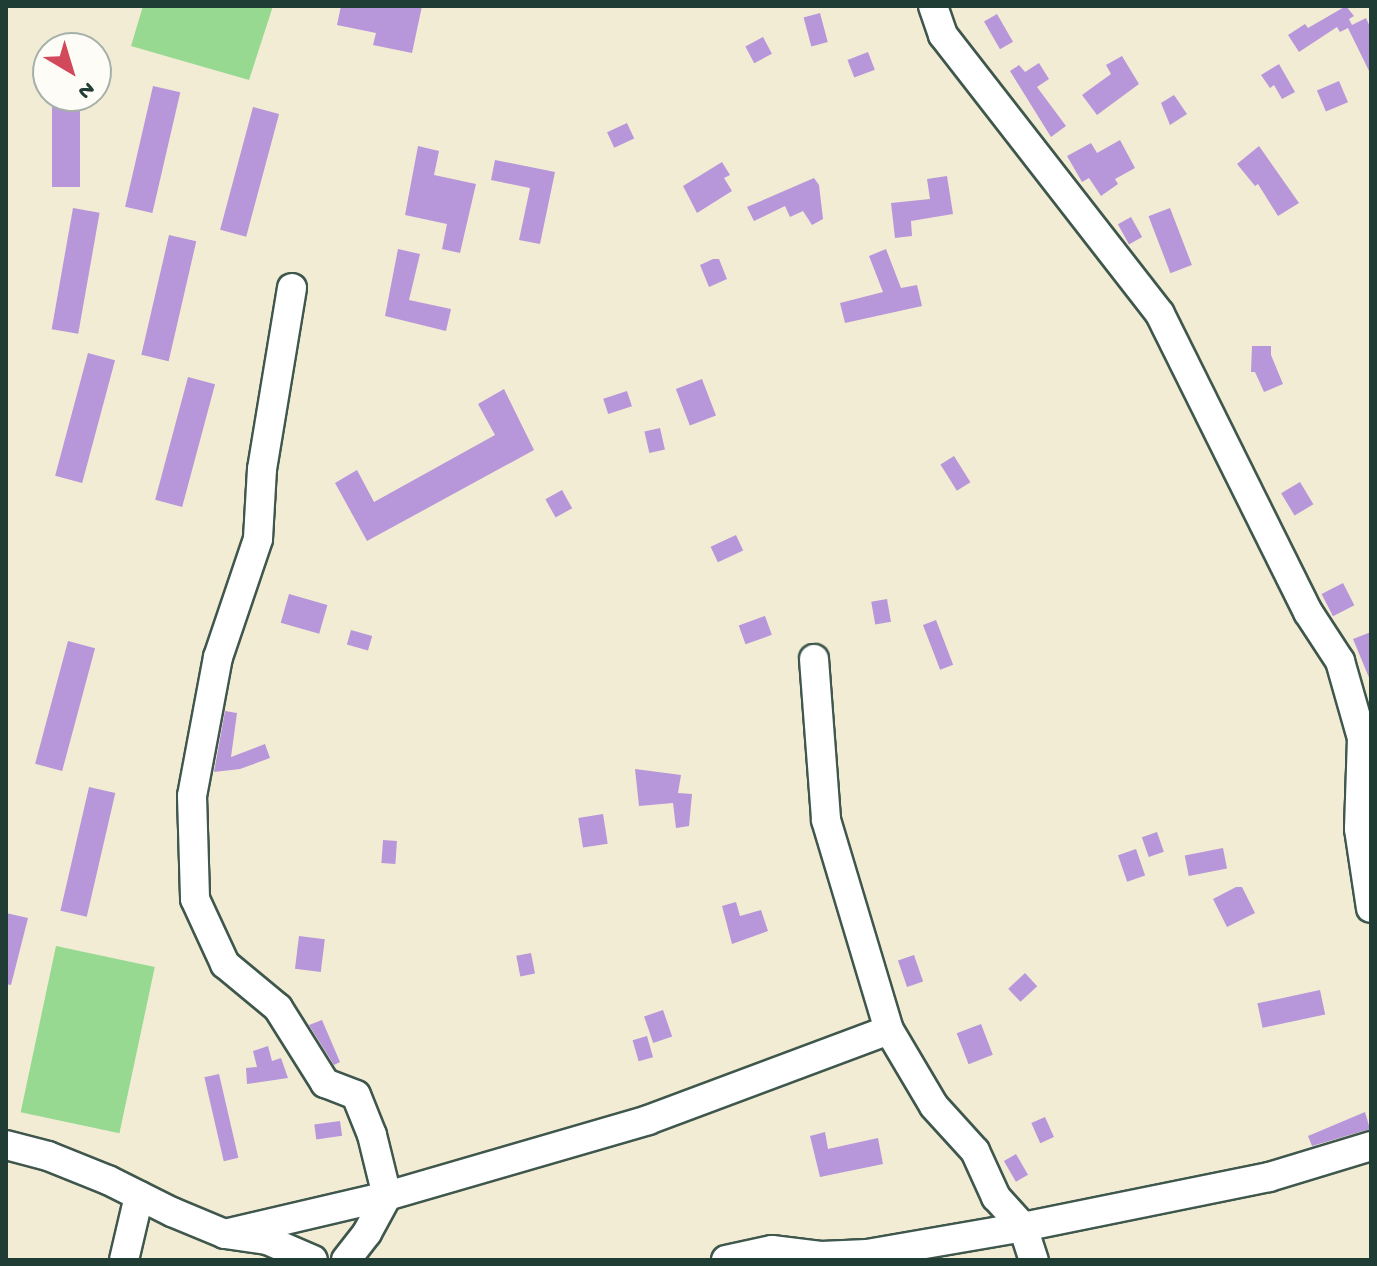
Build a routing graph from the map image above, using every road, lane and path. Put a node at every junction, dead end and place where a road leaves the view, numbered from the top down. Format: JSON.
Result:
{"nodes":[{"id":1,"x":933,"y":6,"type":"edge"},
{"id":2,"x":292,"y":288,"type":"dead end"},
{"id":3,"x":814,"y":659,"type":"dead end"},
{"id":4,"x":1371,"y":908,"type":"edge"},
{"id":5,"x":889,"y":1030,"type":"junction"},
{"id":6,"x":6,"y":1145,"type":"edge"},
{"id":7,"x":1371,"y":1146,"type":"edge"},
{"id":8,"x":139,"y":1196,"type":"junction"},
{"id":9,"x":387,"y":1196,"type":"junction"},
{"id":10,"x":1023,"y":1227,"type":"junction"},
{"id":11,"x":225,"y":1234,"type":"junction"},
{"id":12,"x":124,"y":1260,"type":"edge"},
{"id":13,"x":313,"y":1260,"type":"edge"},
{"id":14,"x":346,"y":1260,"type":"edge"},
{"id":15,"x":726,"y":1260,"type":"edge"},
{"id":16,"x":1034,"y":1260,"type":"edge"}],
"edges":[{"from":1,"to":4,"type":"street"},
{"from":2,"to":9,"type":"street"},
{"from":3,"to":5,"type":"street"},
{"from":5,"to":9,"type":"street"},
{"from":5,"to":10,"type":"street"},
{"from":6,"to":8,"type":"street"},
{"from":7,"to":10,"type":"street"},
{"from":8,"to":11,"type":"street"},
{"from":8,"to":12,"type":"street"},
{"from":9,"to":11,"type":"street"},
{"from":9,"to":14,"type":"street"},
{"from":10,"to":15,"type":"street"},
{"from":10,"to":16,"type":"street"},
{"from":11,"to":13,"type":"street"}]}
